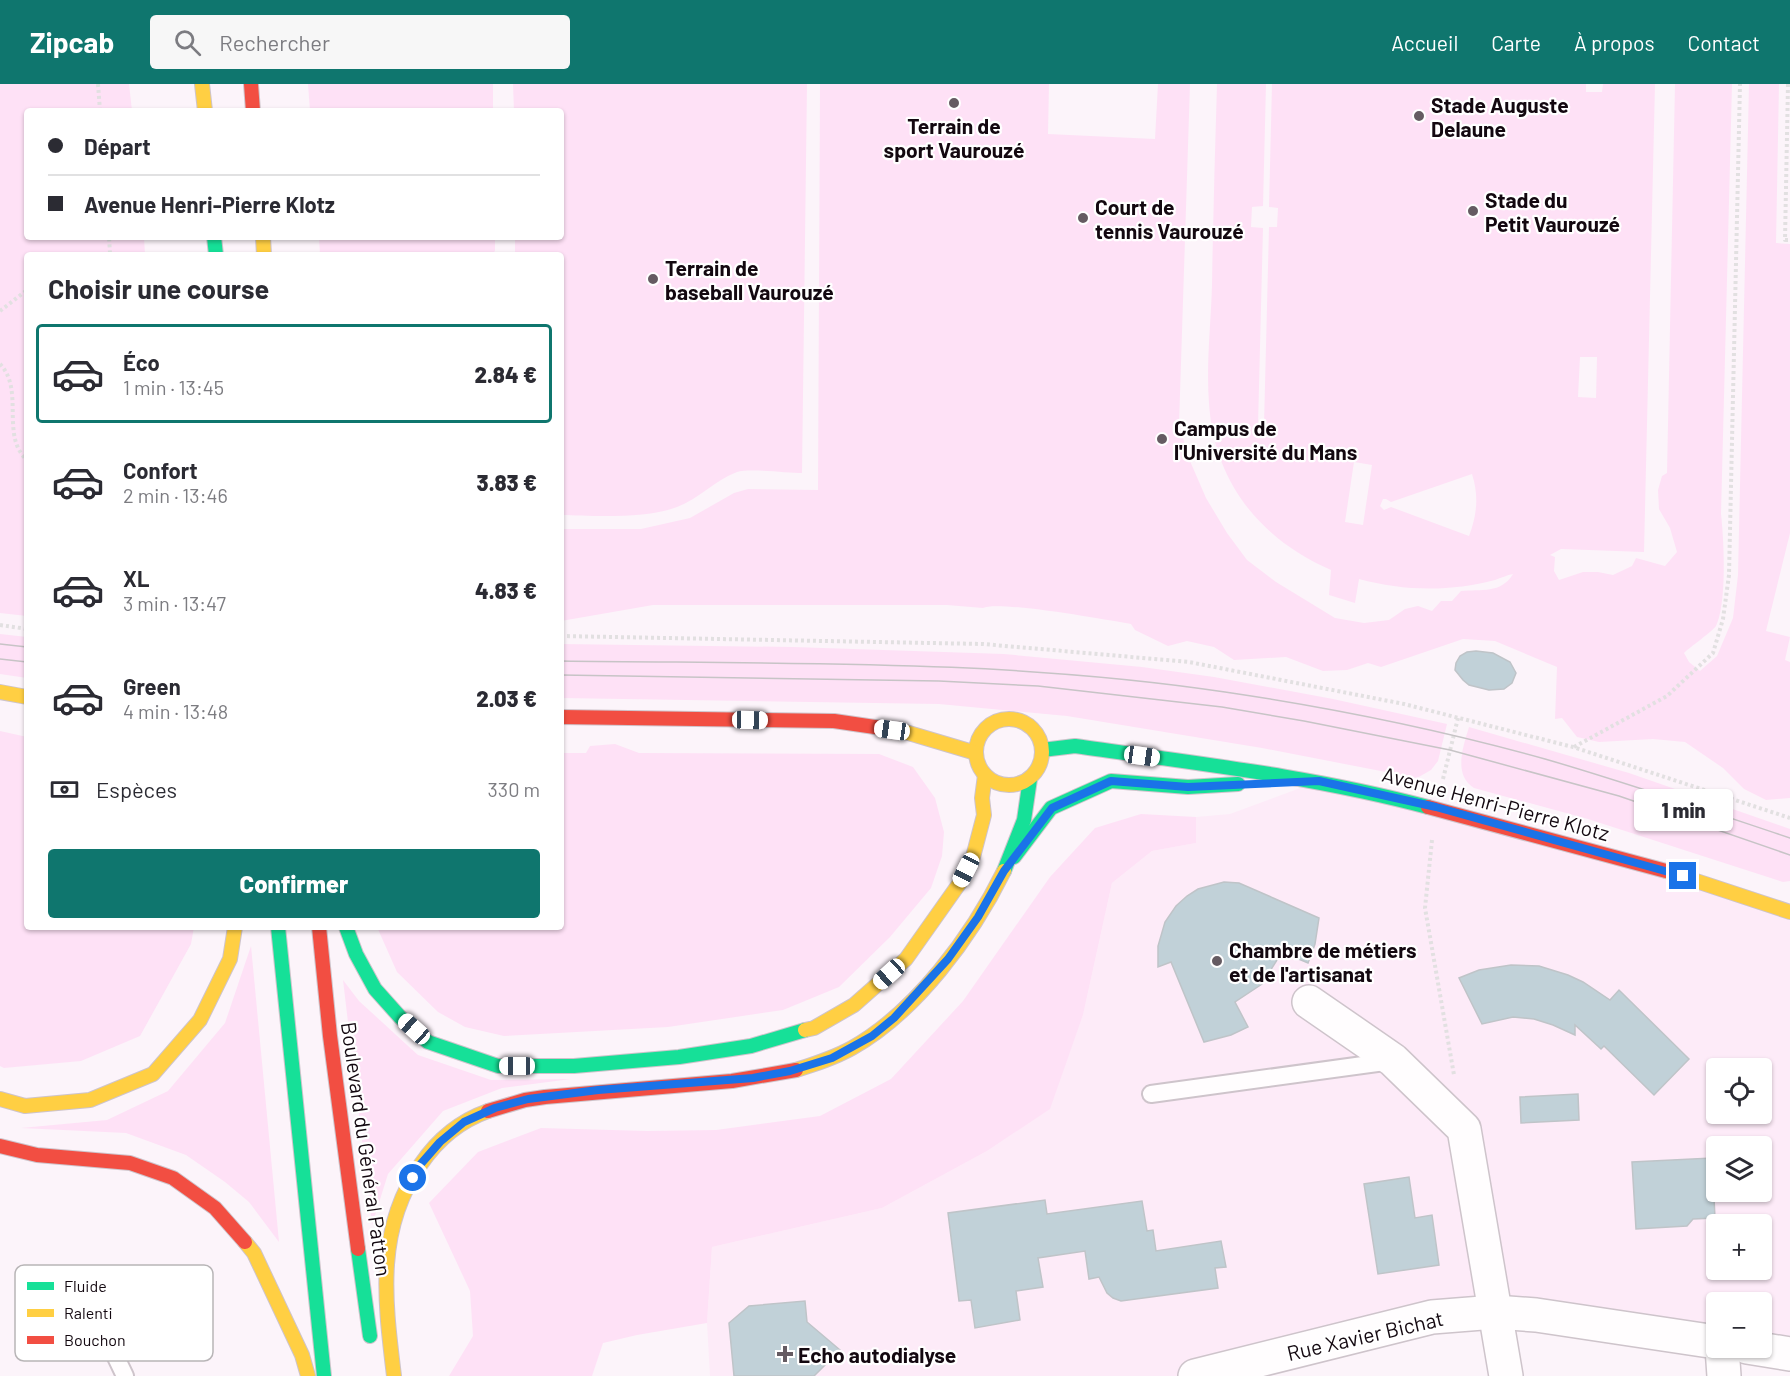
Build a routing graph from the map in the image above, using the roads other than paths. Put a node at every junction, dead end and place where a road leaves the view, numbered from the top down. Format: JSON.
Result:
{"nodes":[{"id":1,"x":202,"y":84,"type":"edge"},
{"id":2,"x":251,"y":84,"type":"edge"},
{"id":3,"x":205,"y":108,"type":"edge"},
{"id":4,"x":253,"y":108,"type":"edge"},
{"id":5,"x":0,"y":692,"type":"edge"},
{"id":6,"x":24,"y":696,"type":"edge"},
{"id":7,"x":564,"y":717,"type":"edge"},
{"id":8,"x":1042,"y":750,"type":"junction"},
{"id":9,"x":976,"y":753,"type":"junction"},
{"id":10,"x":985,"y":776,"type":"junction"},
{"id":11,"x":1030,"y":779,"type":"junction"},
{"id":12,"x":1319,"y":781,"type":"junction"},
{"id":13,"x":1004,"y":871,"type":"junction"},
{"id":14,"x":1790,"y":912,"type":"edge"},
{"id":15,"x":235,"y":930,"type":"edge"},
{"id":16,"x":278,"y":930,"type":"edge"},
{"id":17,"x":319,"y":930,"type":"edge"},
{"id":18,"x":347,"y":930,"type":"edge"},
{"id":19,"x":1309,"y":1002,"type":"dead end"},
{"id":20,"x":1393,"y":1060,"type":"junction"},
{"id":21,"x":1151,"y":1094,"type":"dead end"},
{"id":22,"x":0,"y":1099,"type":"edge"},
{"id":23,"x":0,"y":1146,"type":"edge"},
{"id":24,"x":1495,"y":1312,"type":"junction"},
{"id":25,"x":1706,"y":1340,"type":"edge"},
{"id":26,"x":1772,"y":1351,"type":"edge"},
{"id":27,"x":373,"y":1353,"type":"dead end"},
{"id":28,"x":1790,"y":1354,"type":"edge"},
{"id":29,"x":1723,"y":1358,"type":"edge"},
{"id":30,"x":118,"y":1361,"type":"edge"},
{"id":31,"x":125,"y":1376,"type":"edge"},
{"id":32,"x":308,"y":1376,"type":"edge"},
{"id":33,"x":324,"y":1376,"type":"edge"},
{"id":34,"x":394,"y":1376,"type":"edge"},
{"id":35,"x":1195,"y":1376,"type":"edge"},
{"id":36,"x":1506,"y":1376,"type":"edge"},
{"id":37,"x":1724,"y":1376,"type":"edge"}],
"edges":[{"from":1,"to":3,"type":"main road"},
{"from":2,"to":4,"type":"main road"},
{"from":5,"to":6,"type":"main road"},
{"from":7,"to":9,"type":"main road"},
{"from":8,"to":9,"type":"main road"},
{"from":8,"to":11,"type":"main road"},
{"from":8,"to":12,"type":"main road","name":"Avenue Henri-Pierre Klotz"},
{"from":9,"to":10,"type":"main road"},
{"from":10,"to":11,"type":"main road"},
{"from":10,"to":18,"type":"main road"},
{"from":11,"to":13,"type":"main road"},
{"from":12,"to":13,"type":"main road"},
{"from":12,"to":14,"type":"main road","name":"Avenue Henri-Pierre Klotz"},
{"from":13,"to":34,"type":"main road"},
{"from":15,"to":22,"type":"main road"},
{"from":16,"to":33,"type":"main road"},
{"from":17,"to":27,"type":"main road","name":"Boulevard du Général Patton"},
{"from":19,"to":20,"type":"street"},
{"from":20,"to":21,"type":"lane"},
{"from":20,"to":24,"type":"street"},
{"from":23,"to":32,"type":"main road"},
{"from":24,"to":25,"type":"street","name":"Rue Xavier Bichat"},
{"from":24,"to":35,"type":"street","name":"Rue Xavier Bichat"},
{"from":24,"to":36,"type":"street"},
{"from":26,"to":28,"type":"street"},
{"from":29,"to":37,"type":"street"},
{"from":30,"to":31,"type":"lane"}]}
